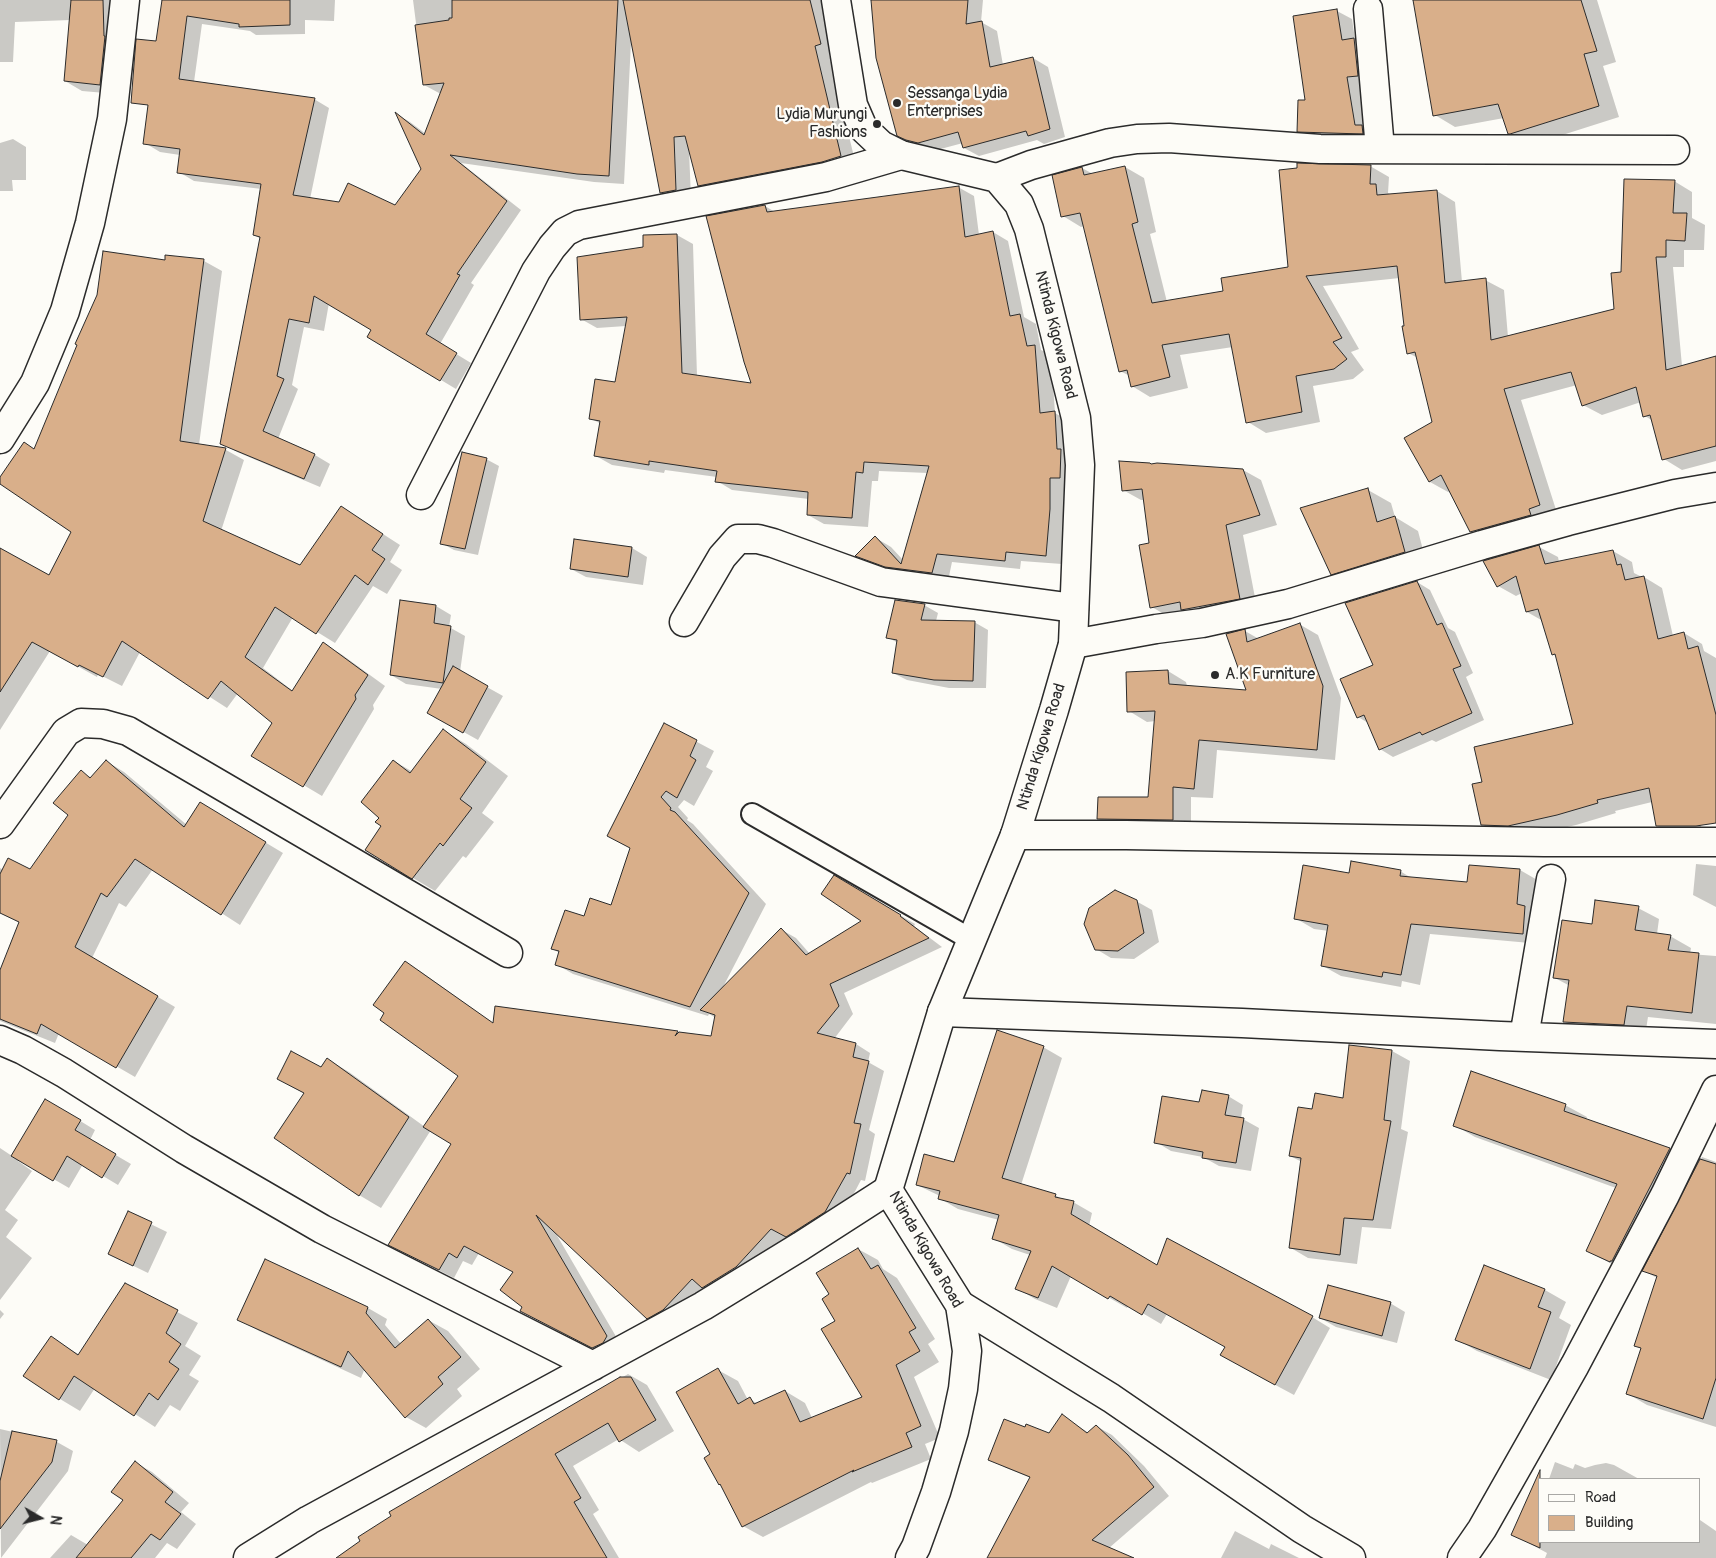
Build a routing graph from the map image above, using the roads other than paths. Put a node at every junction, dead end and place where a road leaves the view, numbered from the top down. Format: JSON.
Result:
{"nodes":[{"id":1,"x":125,"y":0,"type":"edge"},
{"id":2,"x":836,"y":0,"type":"edge"},
{"id":3,"x":1368,"y":9,"type":"dead end"},
{"id":4,"x":1380,"y":150,"type":"junction"},
{"id":5,"x":1675,"y":150,"type":"dead end"},
{"id":6,"x":901,"y":156,"type":"junction"},
{"id":7,"x":997,"y":178,"type":"junction"},
{"id":8,"x":2,"y":431,"type":"edge"},
{"id":9,"x":1716,"y":487,"type":"edge"},
{"id":10,"x":421,"y":495,"type":"dead end"},
{"id":11,"x":1074,"y":608,"type":"junction"},
{"id":12,"x":684,"y":622,"type":"dead end"},
{"id":13,"x":1073,"y":644,"type":"junction"},
{"id":14,"x":752,"y":814,"type":"dead end"},
{"id":15,"x":0,"y":824,"type":"edge"},
{"id":16,"x":1014,"y":835,"type":"junction"},
{"id":17,"x":1716,"y":842,"type":"edge"},
{"id":18,"x":1551,"y":879,"type":"dead end"},
{"id":19,"x":972,"y":940,"type":"junction"},
{"id":20,"x":508,"y":953,"type":"dead end"},
{"id":21,"x":942,"y":1012,"type":"junction"},
{"id":22,"x":1524,"y":1037,"type":"junction"},
{"id":23,"x":0,"y":1040,"type":"edge"},
{"id":24,"x":1716,"y":1044,"type":"edge"},
{"id":25,"x":1716,"y":1090,"type":"edge"},
{"id":26,"x":888,"y":1190,"type":"junction"},
{"id":27,"x":960,"y":1305,"type":"junction"},
{"id":28,"x":593,"y":1366,"type":"junction"},
{"id":29,"x":248,"y":1558,"type":"edge"},
{"id":30,"x":910,"y":1558,"type":"edge"},
{"id":31,"x":1351,"y":1558,"type":"edge"},
{"id":32,"x":1462,"y":1558,"type":"edge"}],
"edges":[{"from":1,"to":8,"type":"street"},
{"from":2,"to":6,"type":"street"},
{"from":3,"to":4,"type":"street"},
{"from":4,"to":5,"type":"street"},
{"from":4,"to":7,"type":"street"},
{"from":6,"to":7,"type":"street"},
{"from":6,"to":10,"type":"street"},
{"from":7,"to":11,"type":"street","name":"Ntinda Kigowa Road"},
{"from":9,"to":13,"type":"street"},
{"from":11,"to":12,"type":"street"},
{"from":11,"to":13,"type":"street","name":"Ntinda Kigowa Road"},
{"from":13,"to":16,"type":"street","name":"Ntinda Kigowa Road"},
{"from":14,"to":19,"type":"lane"},
{"from":15,"to":20,"type":"street"},
{"from":16,"to":17,"type":"street"},
{"from":16,"to":19,"type":"street","name":"Ntinda Kigowa Road"},
{"from":18,"to":22,"type":"street"},
{"from":19,"to":21,"type":"street","name":"Ntinda Kigowa Road"},
{"from":21,"to":22,"type":"street"},
{"from":21,"to":26,"type":"street","name":"Ntinda Kigowa Road"},
{"from":22,"to":24,"type":"street"},
{"from":23,"to":28,"type":"street"},
{"from":25,"to":32,"type":"street"},
{"from":26,"to":27,"type":"street","name":"Ntinda Kigowa Road"},
{"from":26,"to":28,"type":"street"},
{"from":27,"to":30,"type":"street","name":"Ntinda Kigowa Road"},
{"from":27,"to":31,"type":"street"},
{"from":28,"to":29,"type":"street"}]}
